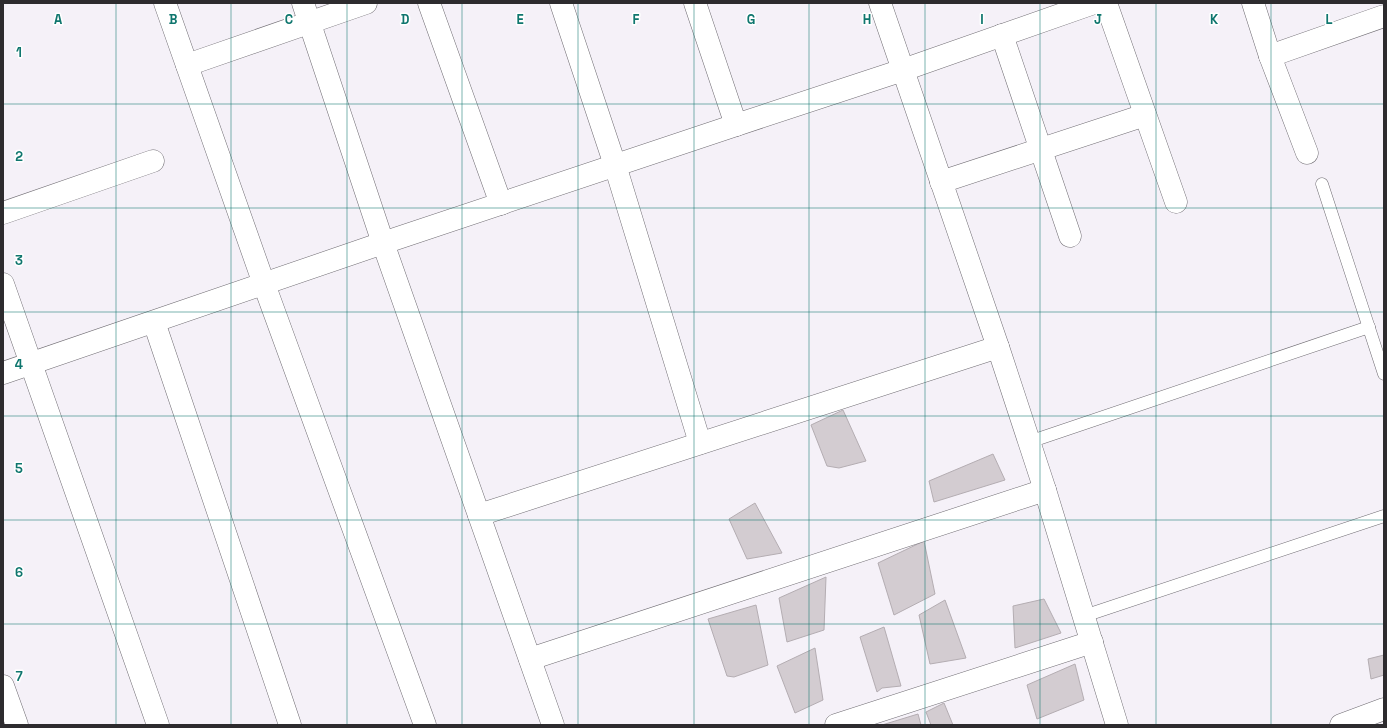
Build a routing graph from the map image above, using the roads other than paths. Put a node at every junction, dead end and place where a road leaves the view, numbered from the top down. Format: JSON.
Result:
{"nodes":[{"id":1,"x":165,"y":3,"type":"edge"},
{"id":2,"x":366,"y":3,"type":"edge"},
{"id":3,"x":429,"y":3,"type":"edge"},
{"id":4,"x":561,"y":3,"type":"edge"},
{"id":5,"x":695,"y":3,"type":"edge"},
{"id":6,"x":880,"y":3,"type":"edge"},
{"id":7,"x":1094,"y":3,"type":"edge"},
{"id":8,"x":1106,"y":3,"type":"edge"},
{"id":9,"x":1253,"y":3,"type":"edge"},
{"id":10,"x":307,"y":13,"type":"edge"},
{"id":11,"x":1384,"y":16,"type":"edge"},
{"id":12,"x":1002,"y":35,"type":"junction"},
{"id":13,"x":1270,"y":56,"type":"junction"},
{"id":14,"x":187,"y":65,"type":"junction"},
{"id":15,"x":903,"y":70,"type":"junction"},
{"id":16,"x":1145,"y":115,"type":"junction"},
{"id":17,"x":736,"y":125,"type":"junction"},
{"id":18,"x":1040,"y":149,"type":"junction"},
{"id":19,"x":1307,"y":153,"type":"dead end"},
{"id":20,"x":153,"y":161,"type":"dead end"},
{"id":21,"x":615,"y":166,"type":"junction"},
{"id":22,"x":941,"y":182,"type":"junction"},
{"id":23,"x":1322,"y":184,"type":"dead end"},
{"id":24,"x":1176,"y":202,"type":"dead end"},
{"id":25,"x":501,"y":204,"type":"junction"},
{"id":26,"x":3,"y":213,"type":"edge"},
{"id":27,"x":1070,"y":236,"type":"dead end"},
{"id":28,"x":383,"y":243,"type":"junction"},
{"id":29,"x":3,"y":284,"type":"edge"},
{"id":30,"x":264,"y":284,"type":"junction"},
{"id":31,"x":154,"y":322,"type":"junction"},
{"id":32,"x":1369,"y":327,"type":"junction"},
{"id":33,"x":998,"y":346,"type":"junction"},
{"id":34,"x":31,"y":364,"type":"junction"},
{"id":35,"x":3,"y":373,"type":"edge"},
{"id":36,"x":1384,"y":374,"type":"edge"},
{"id":37,"x":1029,"y":442,"type":"junction"},
{"id":38,"x":700,"y":443,"type":"junction"},
{"id":39,"x":1045,"y":490,"type":"junction"},
{"id":40,"x":479,"y":515,"type":"junction"},
{"id":41,"x":1384,"y":516,"type":"edge"},
{"id":42,"x":1084,"y":616,"type":"junction"},
{"id":43,"x":1092,"y":642,"type":"junction"},
{"id":44,"x":530,"y":659,"type":"junction"},
{"id":45,"x":3,"y":686,"type":"edge"},
{"id":46,"x":1384,"y":710,"type":"edge"},
{"id":47,"x":17,"y":725,"type":"edge"},
{"id":48,"x":158,"y":725,"type":"edge"},
{"id":49,"x":290,"y":725,"type":"edge"},
{"id":50,"x":425,"y":725,"type":"edge"},
{"id":51,"x":553,"y":725,"type":"edge"},
{"id":52,"x":836,"y":725,"type":"edge"},
{"id":53,"x":1117,"y":725,"type":"edge"},
{"id":54,"x":1341,"y":725,"type":"edge"}],
"edges":[{"from":1,"to":14,"type":"street"},
{"from":2,"to":10,"type":"street"},
{"from":3,"to":25,"type":"street"},
{"from":4,"to":21,"type":"street"},
{"from":5,"to":17,"type":"street"},
{"from":6,"to":15,"type":"street"},
{"from":7,"to":12,"type":"street"},
{"from":8,"to":16,"type":"street"},
{"from":9,"to":13,"type":"street"},
{"from":10,"to":14,"type":"street"},
{"from":10,"to":28,"type":"street"},
{"from":11,"to":13,"type":"street"},
{"from":12,"to":15,"type":"street"},
{"from":12,"to":18,"type":"street"},
{"from":13,"to":19,"type":"street"},
{"from":14,"to":30,"type":"street"},
{"from":15,"to":17,"type":"street"},
{"from":15,"to":22,"type":"street"},
{"from":16,"to":18,"type":"street"},
{"from":16,"to":24,"type":"street"},
{"from":17,"to":21,"type":"street"},
{"from":18,"to":22,"type":"street"},
{"from":18,"to":27,"type":"street"},
{"from":20,"to":26,"type":"street"},
{"from":21,"to":25,"type":"street"},
{"from":21,"to":38,"type":"street"},
{"from":22,"to":33,"type":"street"},
{"from":23,"to":32,"type":"lane"},
{"from":25,"to":28,"type":"street"},
{"from":28,"to":30,"type":"street"},
{"from":28,"to":40,"type":"street"},
{"from":29,"to":34,"type":"street"},
{"from":30,"to":31,"type":"street"},
{"from":30,"to":50,"type":"street"},
{"from":31,"to":34,"type":"street"},
{"from":31,"to":49,"type":"street"},
{"from":32,"to":36,"type":"lane"},
{"from":32,"to":37,"type":"lane"},
{"from":33,"to":37,"type":"street"},
{"from":33,"to":38,"type":"street"},
{"from":34,"to":35,"type":"street"},
{"from":34,"to":48,"type":"street"},
{"from":37,"to":39,"type":"street"},
{"from":38,"to":40,"type":"street"},
{"from":39,"to":42,"type":"street"},
{"from":39,"to":44,"type":"street"},
{"from":40,"to":44,"type":"street"},
{"from":41,"to":42,"type":"lane"},
{"from":42,"to":43,"type":"street"},
{"from":43,"to":52,"type":"street"},
{"from":43,"to":53,"type":"street"},
{"from":44,"to":51,"type":"street"},
{"from":45,"to":47,"type":"street"},
{"from":46,"to":54,"type":"street"}]}
